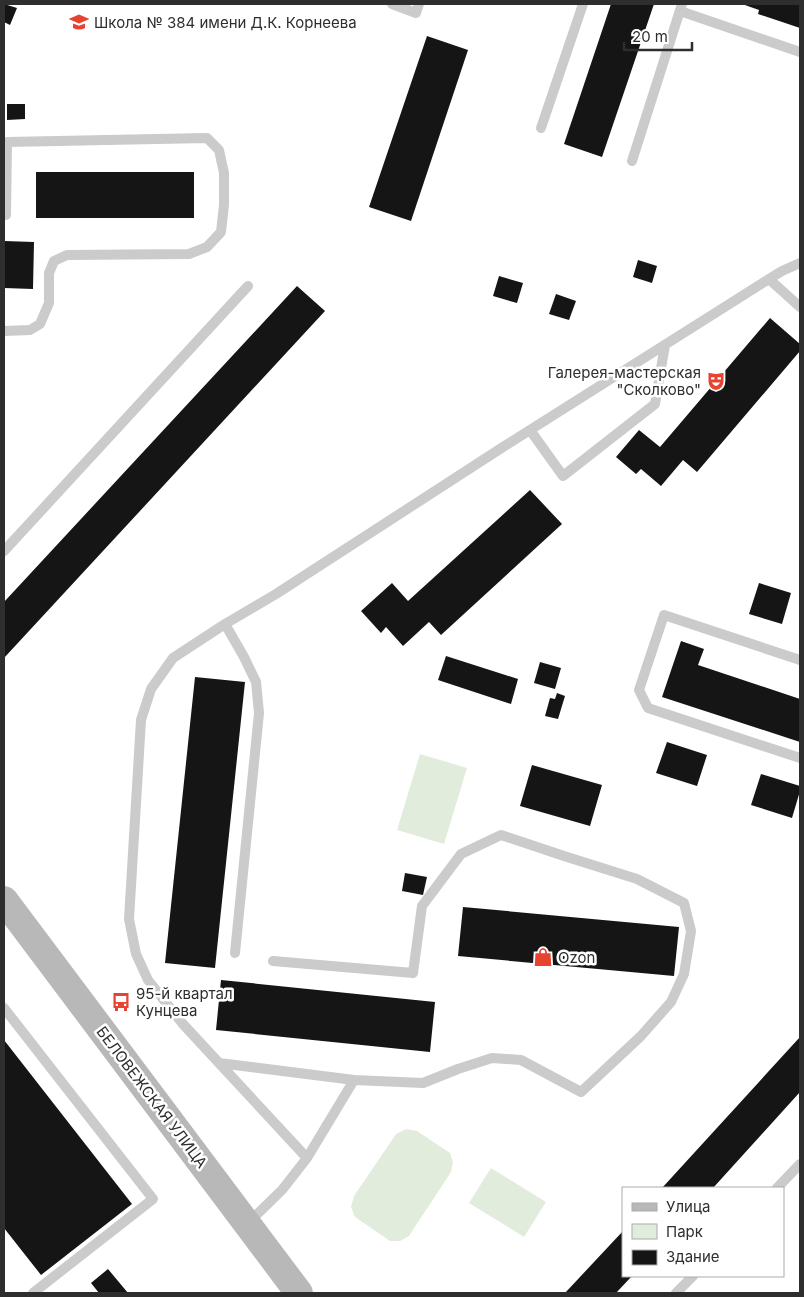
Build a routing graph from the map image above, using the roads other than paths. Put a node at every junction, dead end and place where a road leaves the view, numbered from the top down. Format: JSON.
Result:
{"nodes":[{"id":1,"x":392,"y":4,"type":"edge"},
{"id":2,"x":419,"y":4,"type":"edge"},
{"id":3,"x":583,"y":4,"type":"edge"},
{"id":4,"x":681,"y":8,"type":"edge"},
{"id":5,"x":800,"y":52,"type":"edge"},
{"id":6,"x":541,"y":128,"type":"dead end"},
{"id":7,"x":632,"y":161,"type":"dead end"},
{"id":8,"x":4,"y":215,"type":"edge"},
{"id":9,"x":800,"y":263,"type":"edge"},
{"id":10,"x":769,"y":278,"type":"junction"},
{"id":11,"x":248,"y":286,"type":"dead end"},
{"id":12,"x":800,"y":308,"type":"edge"},
{"id":13,"x":4,"y":330,"type":"edge"},
{"id":14,"x":665,"y":344,"type":"junction"},
{"id":15,"x":530,"y":430,"type":"junction"},
{"id":16,"x":4,"y":551,"type":"edge"},
{"id":17,"x":225,"y":624,"type":"junction"},
{"id":18,"x":800,"y":660,"type":"edge"},
{"id":19,"x":800,"y":758,"type":"edge"},
{"id":20,"x":10,"y":913,"type":"edge"},
{"id":21,"x":235,"y":953,"type":"dead end"},
{"id":22,"x":273,"y":961,"type":"dead end"},
{"id":23,"x":4,"y":1008,"type":"edge"},
{"id":24,"x":219,"y":1063,"type":"junction"},
{"id":25,"x":354,"y":1080,"type":"junction"},
{"id":26,"x":307,"y":1158,"type":"junction"},
{"id":27,"x":800,"y":1164,"type":"edge"},
{"id":28,"x":778,"y":1187,"type":"edge"},
{"id":29,"x":247,"y":1224,"type":"junction"},
{"id":30,"x":692,"y":1277,"type":"edge"},
{"id":31,"x":33,"y":1293,"type":"edge"},
{"id":32,"x":299,"y":1293,"type":"edge"},
{"id":33,"x":676,"y":1293,"type":"edge"}],
"edges":[{"from":1,"to":2,"type":"lane"},
{"from":3,"to":6,"type":"lane"},
{"from":4,"to":5,"type":"lane"},
{"from":4,"to":7,"type":"lane"},
{"from":8,"to":13,"type":"lane"},
{"from":9,"to":10,"type":"lane"},
{"from":10,"to":12,"type":"lane"},
{"from":10,"to":14,"type":"lane"},
{"from":11,"to":16,"type":"lane"},
{"from":14,"to":15,"type":"lane"},
{"from":14,"to":15,"type":"lane"},
{"from":15,"to":17,"type":"lane"},
{"from":17,"to":21,"type":"lane"},
{"from":17,"to":24,"type":"lane"},
{"from":18,"to":19,"type":"lane"},
{"from":20,"to":29,"type":"street","name":"БЕЛОВЕЖСКАЯ УЛИЦА"},
{"from":22,"to":25,"type":"lane"},
{"from":23,"to":31,"type":"lane"},
{"from":24,"to":25,"type":"lane"},
{"from":24,"to":26,"type":"lane"},
{"from":25,"to":26,"type":"lane"},
{"from":26,"to":29,"type":"lane"},
{"from":27,"to":28,"type":"lane"},
{"from":29,"to":32,"type":"street","name":"БЕЛОВЕЖСКАЯ УЛИЦА"},
{"from":30,"to":33,"type":"lane"}]}
